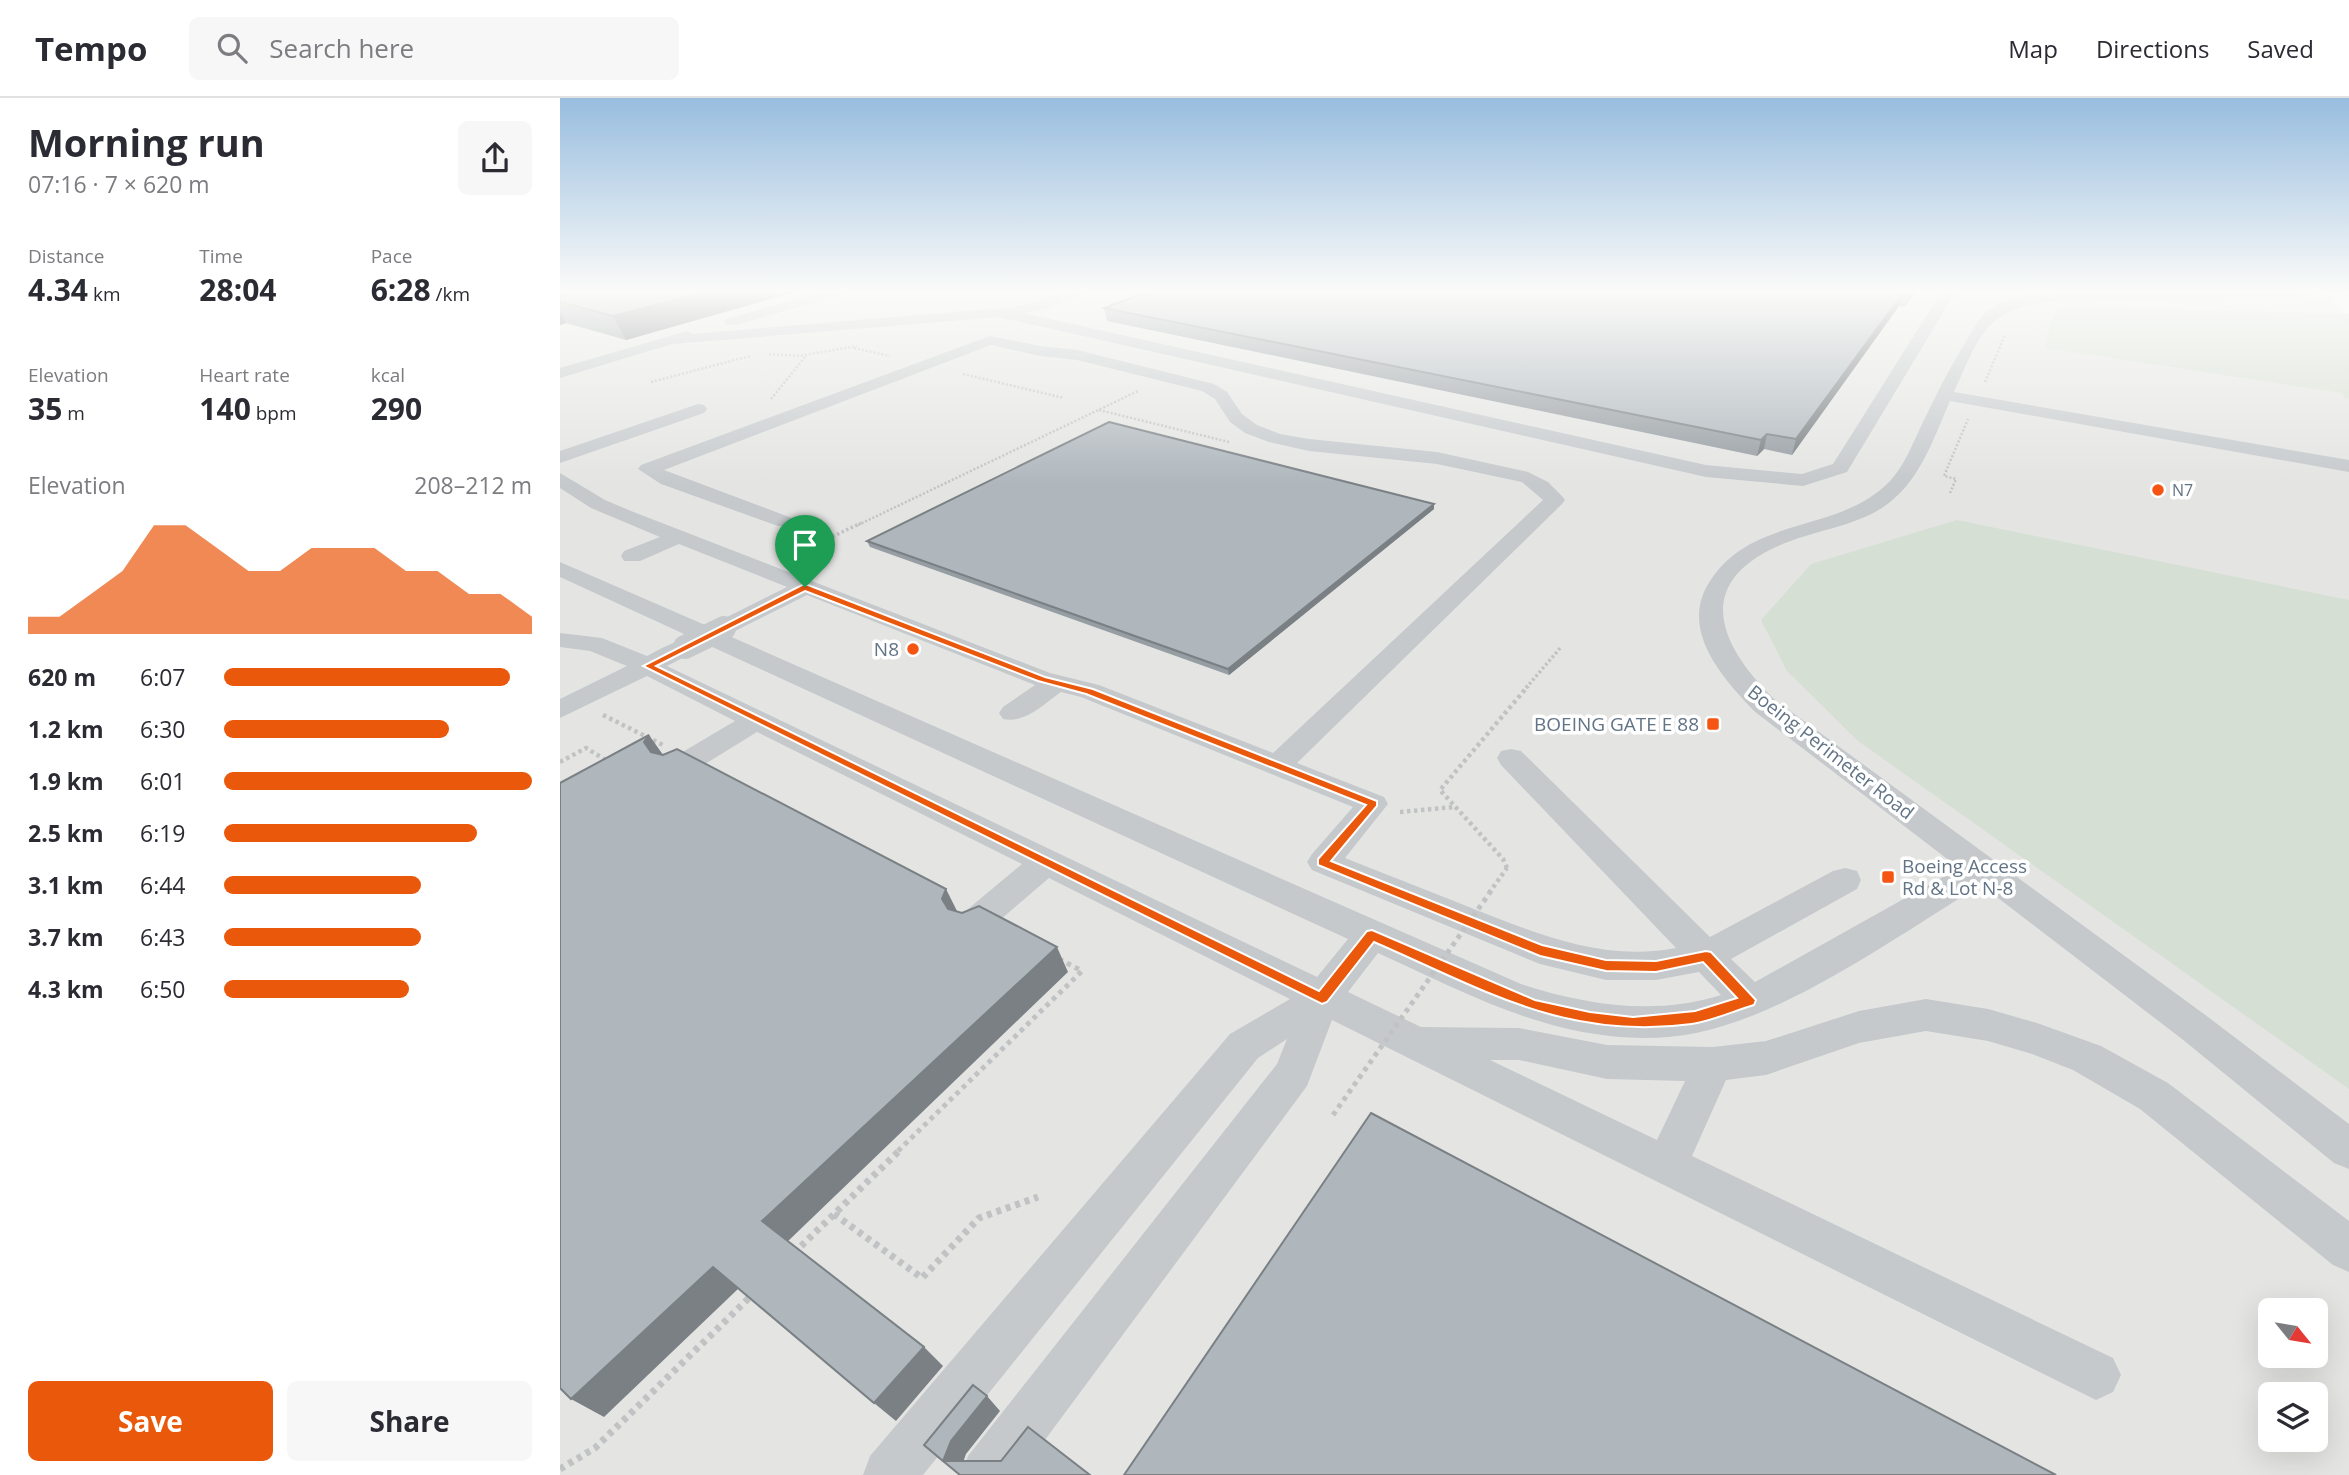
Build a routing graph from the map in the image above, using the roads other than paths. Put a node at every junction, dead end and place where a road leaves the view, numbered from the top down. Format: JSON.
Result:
{"nodes":[{"id":1,"x":616,"y":355,"type":"edge"},
{"id":2,"x":949,"y":355,"type":"edge"},
{"id":3,"x":1078,"y":355,"type":"edge"},
{"id":4,"x":1191,"y":355,"type":"edge"},
{"id":5,"x":1909,"y":355,"type":"edge"},
{"id":6,"x":1967,"y":355,"type":"edge"},
{"id":7,"x":563,"y":370,"type":"edge"},
{"id":8,"x":1944,"y":396,"type":"junction"},
{"id":9,"x":698,"y":409,"type":"dead end"},
{"id":10,"x":560,"y":457,"type":"edge"},
{"id":11,"x":2349,"y":466,"type":"edge"},
{"id":12,"x":560,"y":480,"type":"edge"},
{"id":13,"x":785,"y":522,"type":"dead end"},
{"id":14,"x":678,"y":537,"type":"junction"},
{"id":15,"x":632,"y":556,"type":"dead end"},
{"id":16,"x":560,"y":569,"type":"edge"},
{"id":17,"x":805,"y":587,"type":"junction"},
{"id":18,"x":560,"y":640,"type":"edge"},
{"id":19,"x":648,"y":666,"type":"junction"},
{"id":20,"x":1056,"y":683,"type":"junction"},
{"id":21,"x":560,"y":688,"type":"edge"},
{"id":22,"x":597,"y":691,"type":"junction"},
{"id":23,"x":560,"y":710,"type":"edge"},
{"id":24,"x":1013,"y":713,"type":"dead end"},
{"id":25,"x":756,"y":721,"type":"junction"},
{"id":26,"x":675,"y":758,"type":"edge"},
{"id":27,"x":1511,"y":758,"type":"dead end"},
{"id":28,"x":1277,"y":766,"type":"junction"},
{"id":29,"x":1045,"y":863,"type":"junction"},
{"id":30,"x":1983,"y":869,"type":"junction"},
{"id":31,"x":1845,"y":880,"type":"dead end"},
{"id":32,"x":974,"y":923,"type":"edge"},
{"id":33,"x":1372,"y":935,"type":"junction"},
{"id":34,"x":1706,"y":956,"type":"junction"},
{"id":35,"x":1322,"y":998,"type":"junction"},
{"id":36,"x":1749,"y":1000,"type":"junction"},
{"id":37,"x":1415,"y":1043,"type":"junction"},
{"id":38,"x":1713,"y":1063,"type":"junction"},
{"id":39,"x":2349,"y":1149,"type":"edge"},
{"id":40,"x":1666,"y":1166,"type":"junction"},
{"id":41,"x":2349,"y":1249,"type":"edge"},
{"id":42,"x":2096,"y":1375,"type":"dead end"},
{"id":43,"x":889,"y":1475,"type":"edge"},
{"id":44,"x":987,"y":1475,"type":"edge"}],
"edges":[{"from":1,"to":7,"type":"lane"},
{"from":2,"to":13,"type":"lane"},
{"from":3,"to":28,"type":"lane"},
{"from":4,"to":5,"type":"lane"},
{"from":6,"to":8,"type":"lane","name":"Boeing Perimeter Road"},
{"from":8,"to":11,"type":"lane"},
{"from":8,"to":30,"type":"lane","name":"Boeing Perimeter Road"},
{"from":9,"to":10,"type":"lane"},
{"from":12,"to":14,"type":"lane"},
{"from":14,"to":15,"type":"lane"},
{"from":14,"to":17,"type":"lane"},
{"from":16,"to":33,"type":"lane"},
{"from":17,"to":19,"type":"lane","bridge":true},
{"from":17,"to":20,"type":"lane"},
{"from":18,"to":19,"type":"lane"},
{"from":19,"to":22,"type":"lane"},
{"from":19,"to":25,"type":"lane"},
{"from":20,"to":24,"type":"lane"},
{"from":20,"to":28,"type":"lane"},
{"from":21,"to":22,"type":"lane"},
{"from":22,"to":23,"type":"lane"},
{"from":25,"to":26,"type":"lane"},
{"from":25,"to":29,"type":"lane"},
{"from":27,"to":34,"type":"lane"},
{"from":28,"to":34,"type":"lane"},
{"from":29,"to":32,"type":"lane"},
{"from":29,"to":35,"type":"lane"},
{"from":30,"to":36,"type":"lane"},
{"from":30,"to":39,"type":"lane","name":"Boeing Perimeter Road"},
{"from":31,"to":34,"type":"lane"},
{"from":33,"to":35,"type":"lane"},
{"from":33,"to":36,"type":"lane"},
{"from":34,"to":36,"type":"lane"},
{"from":35,"to":37,"type":"lane"},
{"from":35,"to":43,"type":"lane"},
{"from":35,"to":44,"type":"lane"},
{"from":37,"to":38,"type":"lane"},
{"from":37,"to":40,"type":"lane"},
{"from":38,"to":40,"type":"lane"},
{"from":38,"to":41,"type":"lane"},
{"from":40,"to":42,"type":"lane"}]}
